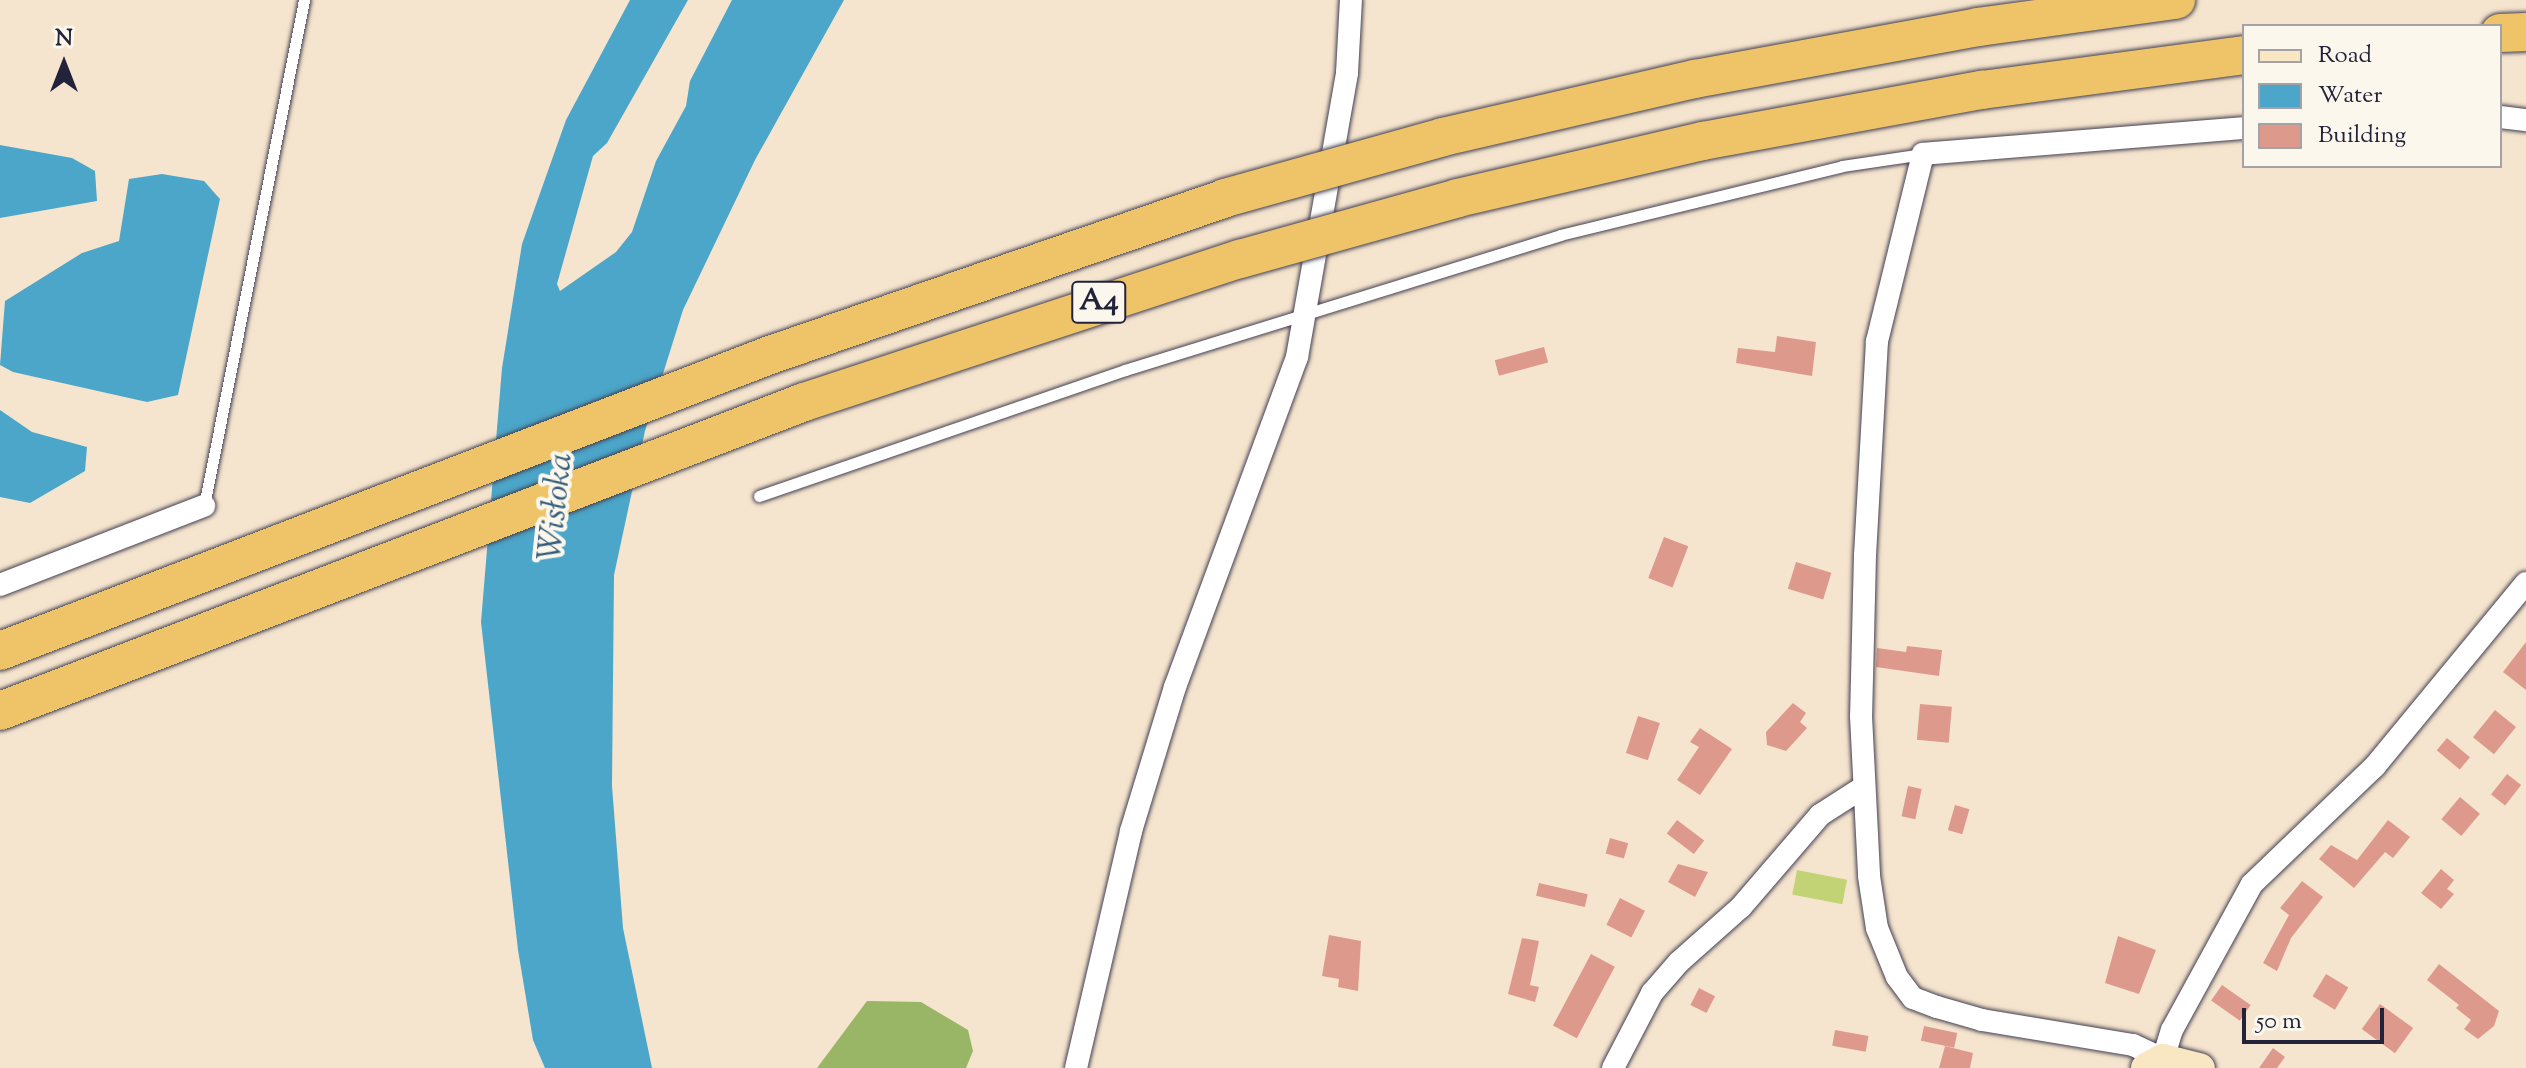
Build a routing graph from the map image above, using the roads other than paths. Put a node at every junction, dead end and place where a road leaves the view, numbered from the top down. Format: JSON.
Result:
{"nodes":[{"id":1,"x":304,"y":0,"type":"edge"},
{"id":2,"x":1351,"y":0,"type":"edge"},
{"id":3,"x":2176,"y":0,"type":"edge"},
{"id":4,"x":2526,"y":32,"type":"edge"},
{"id":5,"x":2502,"y":33,"type":"edge"},
{"id":6,"x":2242,"y":55,"type":"edge"},
{"id":7,"x":2502,"y":117,"type":"edge"},
{"id":8,"x":2526,"y":120,"type":"edge"},
{"id":9,"x":2242,"y":128,"type":"edge"},
{"id":10,"x":1923,"y":154,"type":"junction"},
{"id":11,"x":1307,"y":313,"type":"junction"},
{"id":12,"x":759,"y":496,"type":"dead end"},
{"id":13,"x":204,"y":506,"type":"joint"},
{"id":14,"x":2526,"y":583,"type":"edge"},
{"id":15,"x":0,"y":585,"type":"edge"},
{"id":16,"x":0,"y":651,"type":"edge"},
{"id":17,"x":0,"y":711,"type":"edge"},
{"id":18,"x":1862,"y":788,"type":"junction"},
{"id":19,"x":2154,"y":1063,"type":"edge"},
{"id":20,"x":1076,"y":1068,"type":"edge"},
{"id":21,"x":1613,"y":1068,"type":"edge"},
{"id":22,"x":2200,"y":1068,"type":"edge"}],
"edges":[{"from":1,"to":13,"type":"lane"},
{"from":2,"to":11,"type":"street"},
{"from":3,"to":16,"type":"highway","number":"A4","bridge":true},
{"from":4,"to":5,"type":"highway"},
{"from":6,"to":17,"type":"highway","number":"A4","bridge":true},
{"from":7,"to":8,"type":"street"},
{"from":9,"to":10,"type":"street"},
{"from":10,"to":11,"type":"lane"},
{"from":10,"to":18,"type":"street"},
{"from":11,"to":12,"type":"lane"},
{"from":11,"to":20,"type":"street"},
{"from":13,"to":15,"type":"street"},
{"from":14,"to":19,"type":"street"},
{"from":18,"to":19,"type":"street"},
{"from":18,"to":21,"type":"street"},
{"from":19,"to":22,"type":"street"}]}
